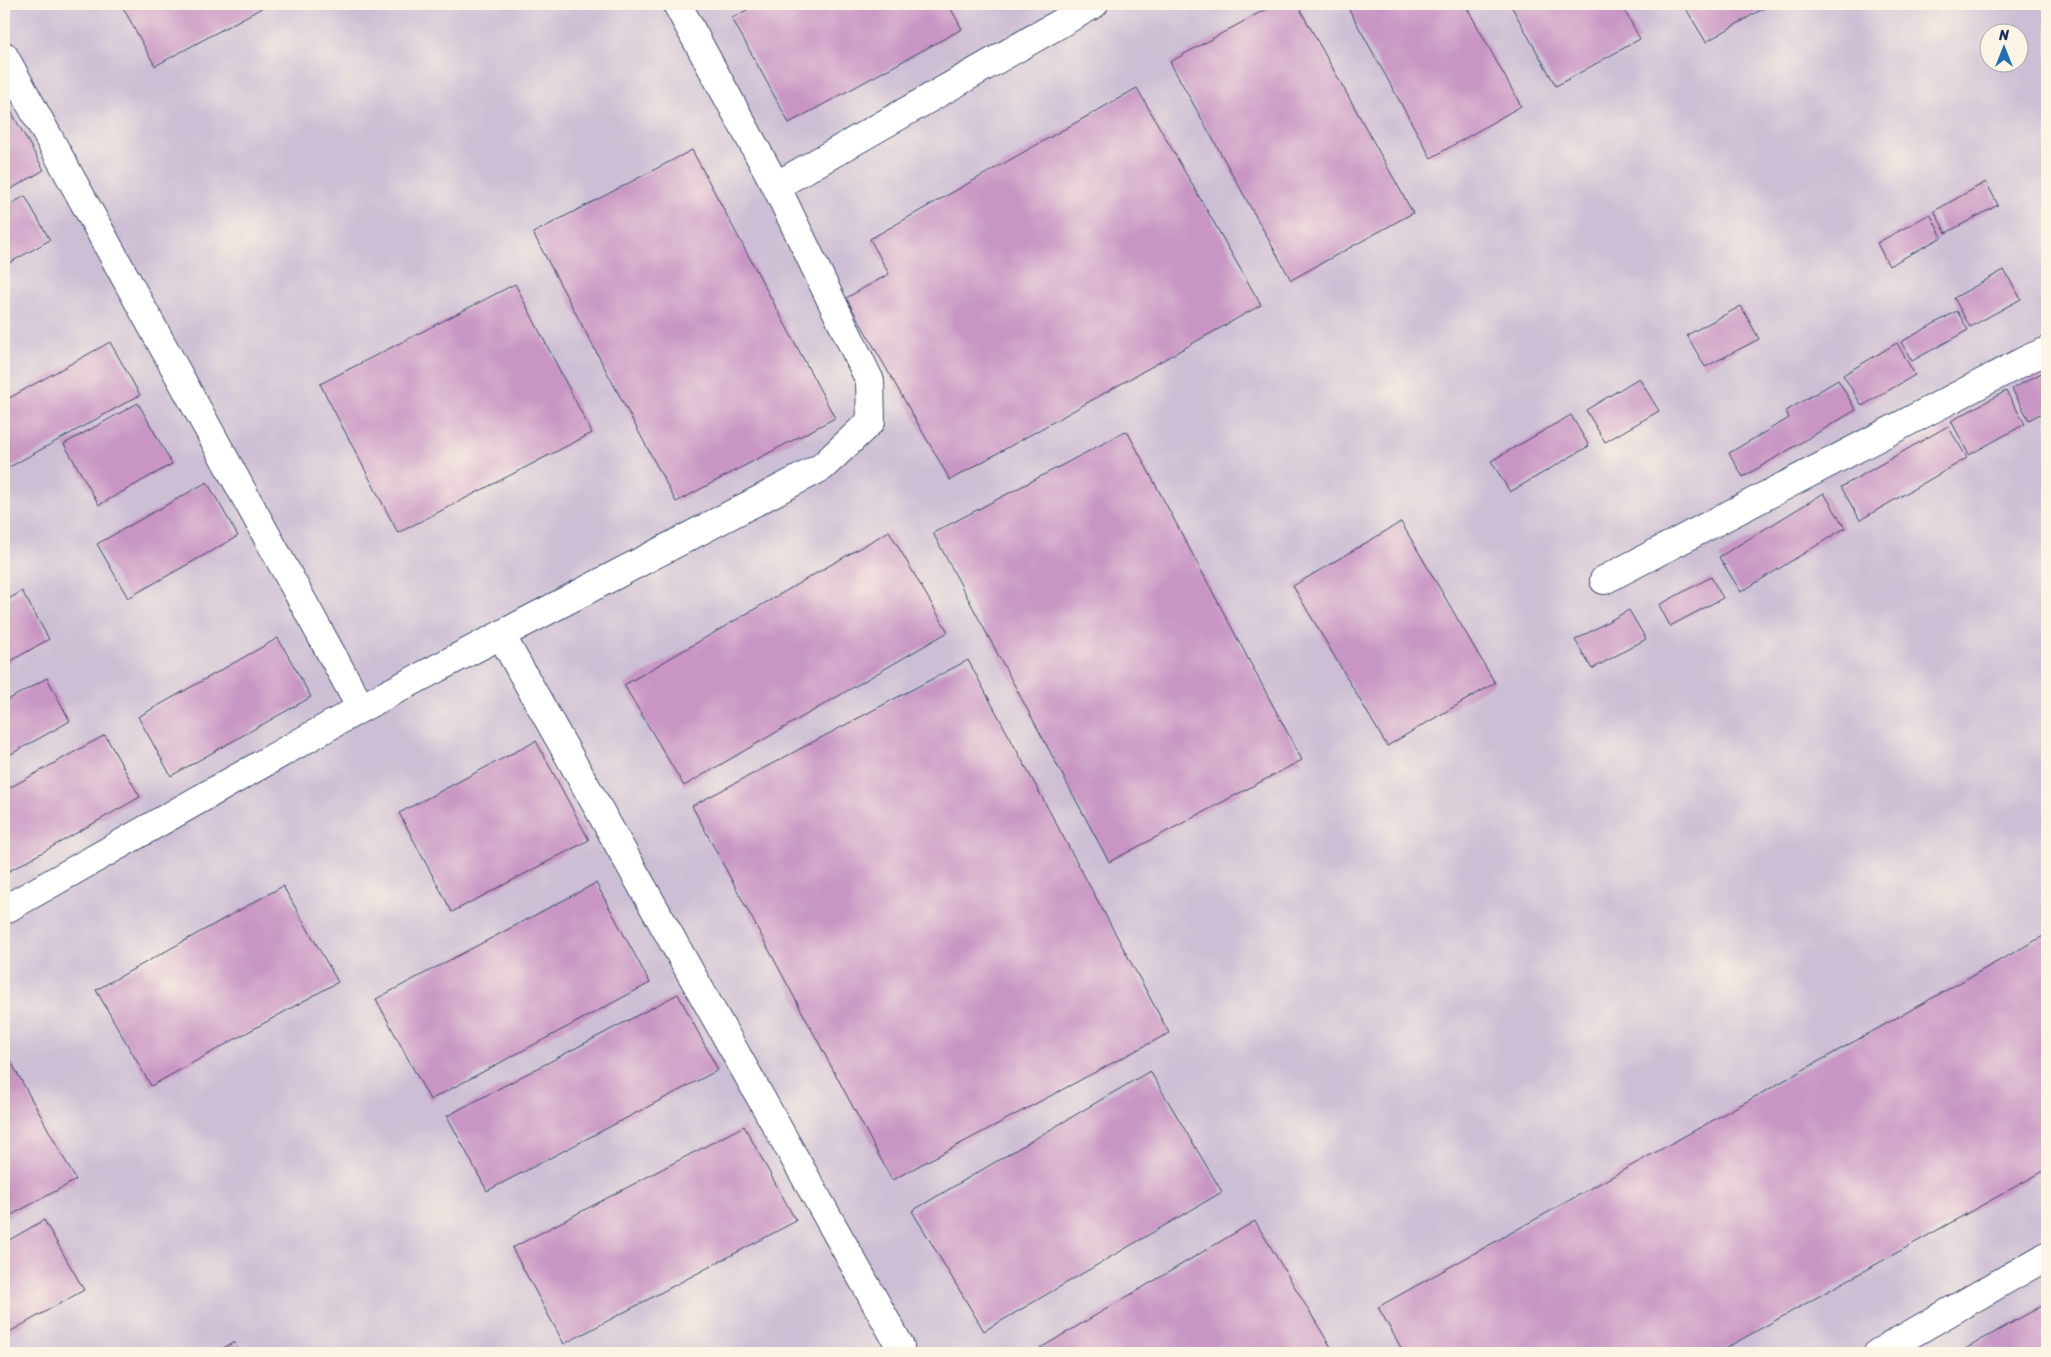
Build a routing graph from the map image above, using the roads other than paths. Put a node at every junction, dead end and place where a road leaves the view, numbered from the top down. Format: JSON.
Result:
{"nodes":[{"id":1,"x":677,"y":4,"type":"edge"},
{"id":2,"x":1094,"y":4,"type":"edge"},
{"id":3,"x":4,"y":56,"type":"edge"},
{"id":4,"x":776,"y":186,"type":"junction"},
{"id":5,"x":2047,"y":351,"type":"edge"},
{"id":6,"x":1604,"y":580,"type":"dead end"},
{"id":7,"x":501,"y":635,"type":"junction"},
{"id":8,"x":361,"y":708,"type":"junction"},
{"id":9,"x":4,"y":910,"type":"edge"},
{"id":10,"x":2047,"y":1256,"type":"edge"},
{"id":11,"x":900,"y":1346,"type":"dead end"},
{"id":12,"x":1878,"y":1353,"type":"edge"}],
"edges":[{"from":1,"to":4,"type":"lane"},
{"from":2,"to":4,"type":"lane"},
{"from":3,"to":8,"type":"lane"},
{"from":4,"to":7,"type":"lane"},
{"from":5,"to":6,"type":"lane"},
{"from":7,"to":8,"type":"lane"},
{"from":7,"to":11,"type":"lane"},
{"from":8,"to":9,"type":"lane"},
{"from":10,"to":12,"type":"lane"}]}
